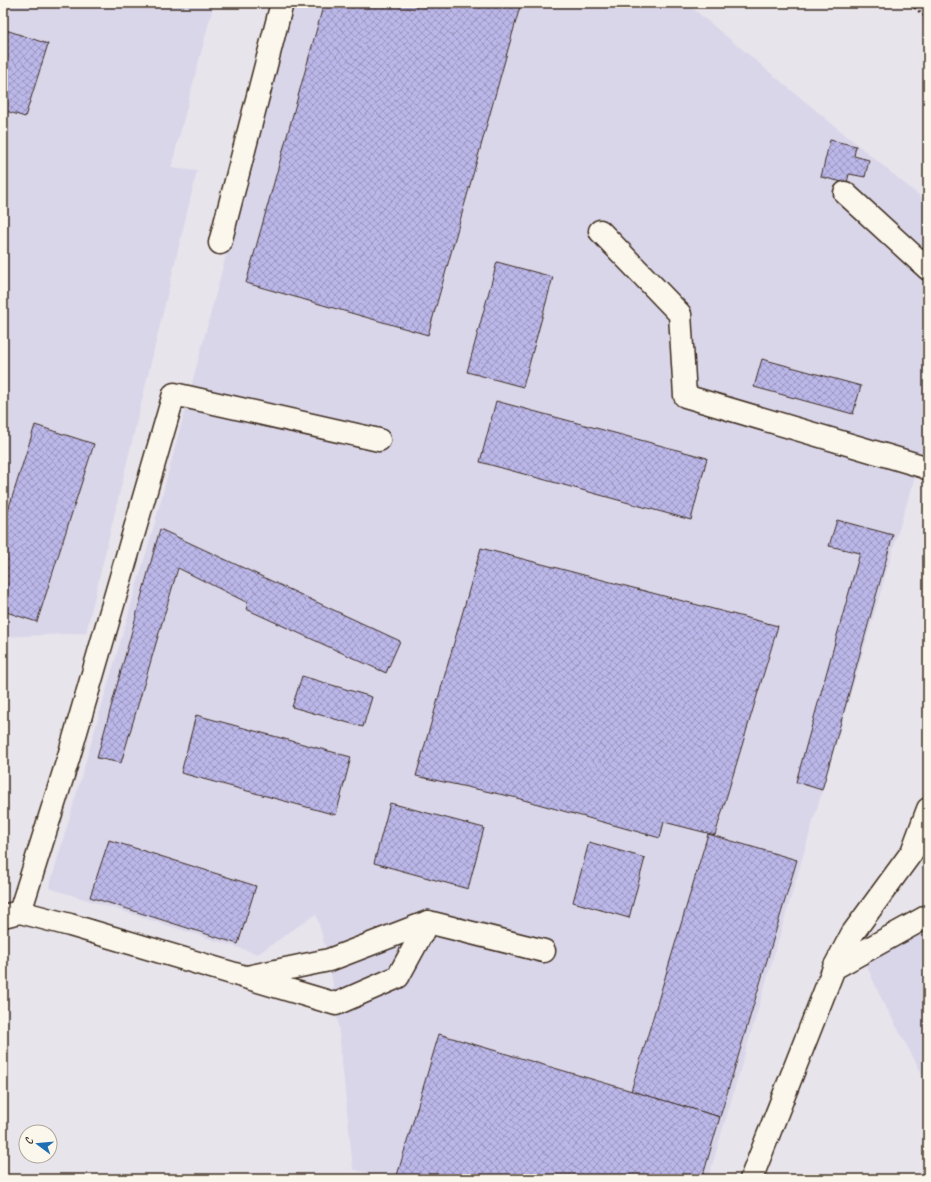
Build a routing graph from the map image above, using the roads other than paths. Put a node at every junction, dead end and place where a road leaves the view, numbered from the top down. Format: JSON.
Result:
{"nodes":[{"id":1,"x":282,"y":3,"type":"edge"},
{"id":2,"x":845,"y":192,"type":"dead end"},
{"id":3,"x":600,"y":231,"type":"dead end"},
{"id":4,"x":220,"y":243,"type":"dead end"},
{"id":5,"x":928,"y":269,"type":"edge"},
{"id":6,"x":378,"y":440,"type":"dead end"},
{"id":7,"x":928,"y":469,"type":"edge"},
{"id":8,"x":928,"y":809,"type":"edge"},
{"id":9,"x":12,"y":914,"type":"edge"},
{"id":10,"x":928,"y":916,"type":"edge"},
{"id":11,"x":428,"y":922,"type":"junction"},
{"id":12,"x":544,"y":951,"type":"dead end"},
{"id":13,"x":834,"y":968,"type":"junction"},
{"id":14,"x":245,"y":978,"type":"junction"},
{"id":15,"x":751,"y":1179,"type":"edge"}],
"edges":[{"from":1,"to":4,"type":"street"},
{"from":2,"to":5,"type":"street"},
{"from":3,"to":7,"type":"street"},
{"from":6,"to":9,"type":"street"},
{"from":8,"to":13,"type":"street"},
{"from":9,"to":14,"type":"street"},
{"from":10,"to":13,"type":"street"},
{"from":11,"to":12,"type":"street"},
{"from":11,"to":14,"type":"street"},
{"from":11,"to":14,"type":"street"},
{"from":13,"to":15,"type":"street"}]}
